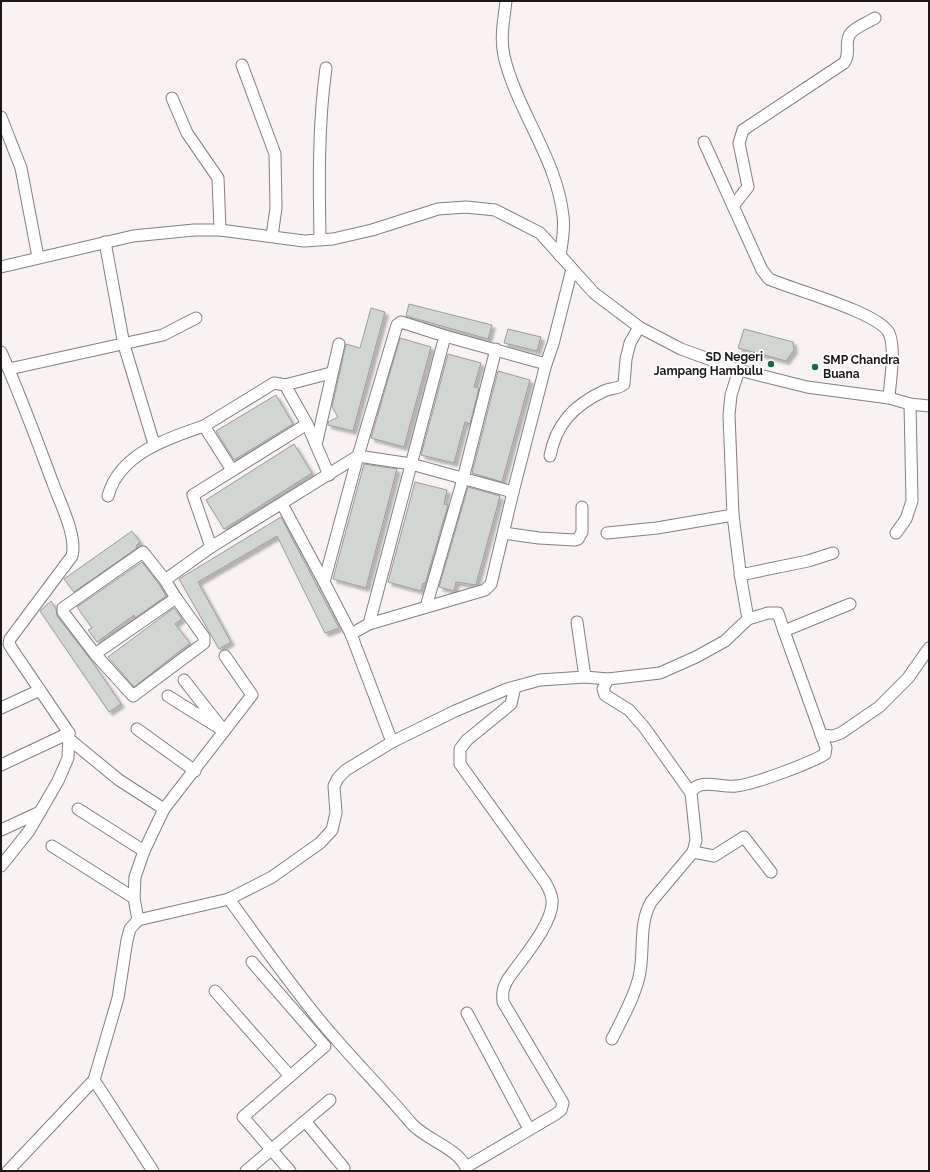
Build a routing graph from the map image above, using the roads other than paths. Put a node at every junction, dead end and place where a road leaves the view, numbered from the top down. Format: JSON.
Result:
{"nodes":[{"id":1,"x":506,"y":1,"type":"edge"},
{"id":2,"x":875,"y":18,"type":"dead end"},
{"id":3,"x":242,"y":65,"type":"dead end"},
{"id":4,"x":326,"y":68,"type":"dead end"},
{"id":5,"x":172,"y":98,"type":"dead end"},
{"id":6,"x":1,"y":117,"type":"edge"},
{"id":7,"x":704,"y":142,"type":"dead end"},
{"id":8,"x":733,"y":206,"type":"junction"},
{"id":9,"x":220,"y":230,"type":"junction"},
{"id":10,"x":272,"y":236,"type":"junction"},
{"id":11,"x":320,"y":240,"type":"junction"},
{"id":12,"x":105,"y":242,"type":"junction"},
{"id":13,"x":560,"y":256,"type":"junction"},
{"id":14,"x":38,"y":257,"type":"junction"},
{"id":15,"x":1,"y":266,"type":"edge"},
{"id":16,"x":572,"y":269,"type":"junction"},
{"id":17,"x":196,"y":318,"type":"dead end"},
{"id":18,"x":639,"y":327,"type":"junction"},
{"id":19,"x":445,"y":336,"type":"junction"},
{"id":20,"x":124,"y":344,"type":"junction"},
{"id":21,"x":339,"y":344,"type":"dead end"},
{"id":22,"x":496,"y":350,"type":"junction"},
{"id":23,"x":1,"y":352,"type":"edge"},
{"id":24,"x":546,"y":364,"type":"junction"},
{"id":25,"x":9,"y":369,"type":"junction"},
{"id":26,"x":739,"y":370,"type":"junction"},
{"id":27,"x":331,"y":373,"type":"junction"},
{"id":28,"x":285,"y":385,"type":"junction"},
{"id":29,"x":889,"y":398,"type":"junction"},
{"id":30,"x":910,"y":404,"type":"junction"},
{"id":31,"x":929,"y":406,"type":"edge"},
{"id":32,"x":307,"y":424,"type":"junction"},
{"id":33,"x":204,"y":426,"type":"junction"},
{"id":34,"x":154,"y":444,"type":"junction"},
{"id":35,"x":316,"y":445,"type":"junction"},
{"id":36,"x":358,"y":456,"type":"junction"},
{"id":37,"x":550,"y":456,"type":"dead end"},
{"id":38,"x":411,"y":464,"type":"junction"},
{"id":39,"x":232,"y":470,"type":"junction"},
{"id":40,"x":329,"y":475,"type":"junction"},
{"id":41,"x":463,"y":479,"type":"junction"},
{"id":42,"x":514,"y":492,"type":"junction"},
{"id":43,"x":108,"y":496,"type":"dead end"},
{"id":44,"x":282,"y":504,"type":"junction"},
{"id":45,"x":582,"y":507,"type":"dead end"},
{"id":46,"x":733,"y":515,"type":"junction"},
{"id":47,"x":504,"y":533,"type":"junction"},
{"id":48,"x":607,"y":533,"type":"dead end"},
{"id":49,"x":896,"y":533,"type":"dead end"},
{"id":50,"x":211,"y":547,"type":"junction"},
{"id":51,"x":833,"y":553,"type":"dead end"},
{"id":52,"x":740,"y":575,"type":"junction"},
{"id":53,"x":165,"y":580,"type":"junction"},
{"id":54,"x":324,"y":582,"type":"junction"},
{"id":55,"x":176,"y":598,"type":"junction"},
{"id":56,"x":850,"y":604,"type":"dead end"},
{"id":57,"x":426,"y":607,"type":"junction"},
{"id":58,"x":748,"y":619,"type":"junction"},
{"id":59,"x":577,"y":622,"type":"dead end"},
{"id":60,"x":369,"y":624,"type":"junction"},
{"id":61,"x":784,"y":631,"type":"junction"},
{"id":62,"x":351,"y":634,"type":"junction"},
{"id":63,"x":929,"y":648,"type":"edge"},
{"id":64,"x":6,"y":649,"type":"edge"},
{"id":65,"x":95,"y":654,"type":"junction"},
{"id":66,"x":225,"y":656,"type":"dead end"},
{"id":67,"x":585,"y":677,"type":"junction"},
{"id":68,"x":608,"y":679,"type":"junction"},
{"id":69,"x":184,"y":680,"type":"dead end"},
{"id":70,"x":515,"y":687,"type":"junction"},
{"id":71,"x":40,"y":690,"type":"junction"},
{"id":72,"x":168,"y":696,"type":"dead end"},
{"id":73,"x":1,"y":708,"type":"edge"},
{"id":74,"x":137,"y":729,"type":"dead end"},
{"id":75,"x":224,"y":731,"type":"junction"},
{"id":76,"x":821,"y":735,"type":"junction"},
{"id":77,"x":69,"y":736,"type":"junction"},
{"id":78,"x":392,"y":742,"type":"junction"},
{"id":79,"x":1,"y":765,"type":"edge"},
{"id":80,"x":194,"y":771,"type":"junction"},
{"id":81,"x":691,"y":793,"type":"junction"},
{"id":82,"x":78,"y":809,"type":"dead end"},
{"id":83,"x":164,"y":809,"type":"junction"},
{"id":84,"x":40,"y":812,"type":"junction"},
{"id":85,"x":1,"y":830,"type":"edge"},
{"id":86,"x":52,"y":846,"type":"dead end"},
{"id":87,"x":144,"y":851,"type":"junction"},
{"id":88,"x":693,"y":852,"type":"junction"},
{"id":89,"x":1,"y":866,"type":"edge"},
{"id":90,"x":771,"y":872,"type":"dead end"},
{"id":91,"x":134,"y":898,"type":"junction"},
{"id":92,"x":229,"y":899,"type":"junction"},
{"id":93,"x":138,"y":920,"type":"junction"},
{"id":94,"x":252,"y":962,"type":"dead end"},
{"id":95,"x":216,"y":991,"type":"dead end"},
{"id":96,"x":466,"y":1013,"type":"dead end"},
{"id":97,"x":612,"y":1038,"type":"dead end"},
{"id":98,"x":290,"y":1076,"type":"junction"},
{"id":99,"x":94,"y":1080,"type":"junction"},
{"id":100,"x":330,"y":1100,"type":"dead end"},
{"id":101,"x":305,"y":1121,"type":"junction"},
{"id":102,"x":529,"y":1129,"type":"junction"},
{"id":103,"x":271,"y":1150,"type":"junction"},
{"id":104,"x":344,"y":1168,"type":"dead end"},
{"id":105,"x":466,"y":1169,"type":"edge"},
{"id":106,"x":8,"y":1171,"type":"edge"},
{"id":107,"x":153,"y":1171,"type":"edge"},
{"id":108,"x":246,"y":1171,"type":"edge"},
{"id":109,"x":290,"y":1171,"type":"edge"}],
"edges":[{"from":1,"to":13,"type":"street"},
{"from":2,"to":8,"type":"street"},
{"from":3,"to":10,"type":"street"},
{"from":4,"to":11,"type":"street"},
{"from":5,"to":9,"type":"street"},
{"from":6,"to":14,"type":"street"},
{"from":7,"to":8,"type":"street"},
{"from":8,"to":29,"type":"street"},
{"from":9,"to":10,"type":"street"},
{"from":9,"to":12,"type":"street"},
{"from":10,"to":11,"type":"street"},
{"from":11,"to":13,"type":"street"},
{"from":12,"to":14,"type":"street"},
{"from":12,"to":20,"type":"street"},
{"from":13,"to":16,"type":"street"},
{"from":14,"to":15,"type":"street"},
{"from":16,"to":18,"type":"street"},
{"from":16,"to":24,"type":"street"},
{"from":17,"to":20,"type":"street"},
{"from":18,"to":26,"type":"street"},
{"from":18,"to":37,"type":"street"},
{"from":19,"to":22,"type":"street"},
{"from":19,"to":36,"type":"street"},
{"from":19,"to":38,"type":"street"},
{"from":20,"to":25,"type":"street"},
{"from":20,"to":34,"type":"street"},
{"from":21,"to":27,"type":"street"},
{"from":22,"to":24,"type":"street"},
{"from":22,"to":41,"type":"street"},
{"from":23,"to":25,"type":"street"},
{"from":24,"to":42,"type":"street"},
{"from":25,"to":64,"type":"street"},
{"from":26,"to":29,"type":"street"},
{"from":26,"to":46,"type":"street"},
{"from":27,"to":28,"type":"street"},
{"from":27,"to":35,"type":"street"},
{"from":28,"to":32,"type":"street"},
{"from":28,"to":33,"type":"street"},
{"from":29,"to":30,"type":"street"},
{"from":30,"to":31,"type":"street"},
{"from":30,"to":49,"type":"street"},
{"from":32,"to":35,"type":"street"},
{"from":32,"to":39,"type":"street"},
{"from":33,"to":34,"type":"street"},
{"from":33,"to":39,"type":"street"},
{"from":34,"to":43,"type":"street"},
{"from":35,"to":40,"type":"street"},
{"from":36,"to":38,"type":"street"},
{"from":36,"to":40,"type":"street"},
{"from":36,"to":54,"type":"street"},
{"from":38,"to":41,"type":"street"},
{"from":38,"to":60,"type":"street"},
{"from":39,"to":50,"type":"street"},
{"from":40,"to":44,"type":"street"},
{"from":41,"to":42,"type":"street"},
{"from":41,"to":57,"type":"street"},
{"from":42,"to":47,"type":"street"},
{"from":44,"to":50,"type":"street"},
{"from":44,"to":54,"type":"street"},
{"from":45,"to":47,"type":"street"},
{"from":46,"to":48,"type":"street"},
{"from":46,"to":52,"type":"street"},
{"from":47,"to":57,"type":"street"},
{"from":50,"to":53,"type":"street"},
{"from":51,"to":52,"type":"street"},
{"from":52,"to":58,"type":"street"},
{"from":53,"to":55,"type":"street"},
{"from":53,"to":65,"type":"street"},
{"from":54,"to":62,"type":"street"},
{"from":55,"to":65,"type":"street"},
{"from":55,"to":65,"type":"street"},
{"from":56,"to":61,"type":"street"},
{"from":57,"to":60,"type":"street"},
{"from":58,"to":61,"type":"street"},
{"from":58,"to":68,"type":"street"},
{"from":59,"to":67,"type":"street"},
{"from":60,"to":62,"type":"street"},
{"from":61,"to":76,"type":"street"},
{"from":62,"to":78,"type":"street"},
{"from":63,"to":76,"type":"street"},
{"from":64,"to":71,"type":"street"},
{"from":66,"to":75,"type":"street"},
{"from":67,"to":68,"type":"street"},
{"from":67,"to":70,"type":"street"},
{"from":68,"to":81,"type":"street"},
{"from":69,"to":75,"type":"street"},
{"from":70,"to":78,"type":"street"},
{"from":70,"to":102,"type":"street"},
{"from":71,"to":73,"type":"street"},
{"from":71,"to":77,"type":"street"},
{"from":72,"to":75,"type":"street"},
{"from":74,"to":80,"type":"street"},
{"from":75,"to":80,"type":"street"},
{"from":76,"to":81,"type":"street"},
{"from":77,"to":79,"type":"street"},
{"from":77,"to":83,"type":"street"},
{"from":77,"to":84,"type":"street"},
{"from":78,"to":92,"type":"street"},
{"from":80,"to":83,"type":"street"},
{"from":81,"to":88,"type":"street"},
{"from":82,"to":87,"type":"street"},
{"from":83,"to":87,"type":"street"},
{"from":84,"to":85,"type":"street"},
{"from":84,"to":89,"type":"street"},
{"from":86,"to":91,"type":"street"},
{"from":87,"to":91,"type":"street"},
{"from":88,"to":90,"type":"street"},
{"from":88,"to":97,"type":"street"},
{"from":91,"to":93,"type":"street"},
{"from":92,"to":93,"type":"street"},
{"from":92,"to":105,"type":"street"},
{"from":93,"to":99,"type":"street"},
{"from":94,"to":98,"type":"street"},
{"from":95,"to":98,"type":"street"},
{"from":96,"to":102,"type":"street"},
{"from":98,"to":103,"type":"street"},
{"from":99,"to":106,"type":"street"},
{"from":99,"to":107,"type":"street"},
{"from":100,"to":101,"type":"street"},
{"from":101,"to":103,"type":"street"},
{"from":101,"to":104,"type":"street"},
{"from":102,"to":105,"type":"street"},
{"from":103,"to":108,"type":"street"},
{"from":103,"to":109,"type":"street"}]}
